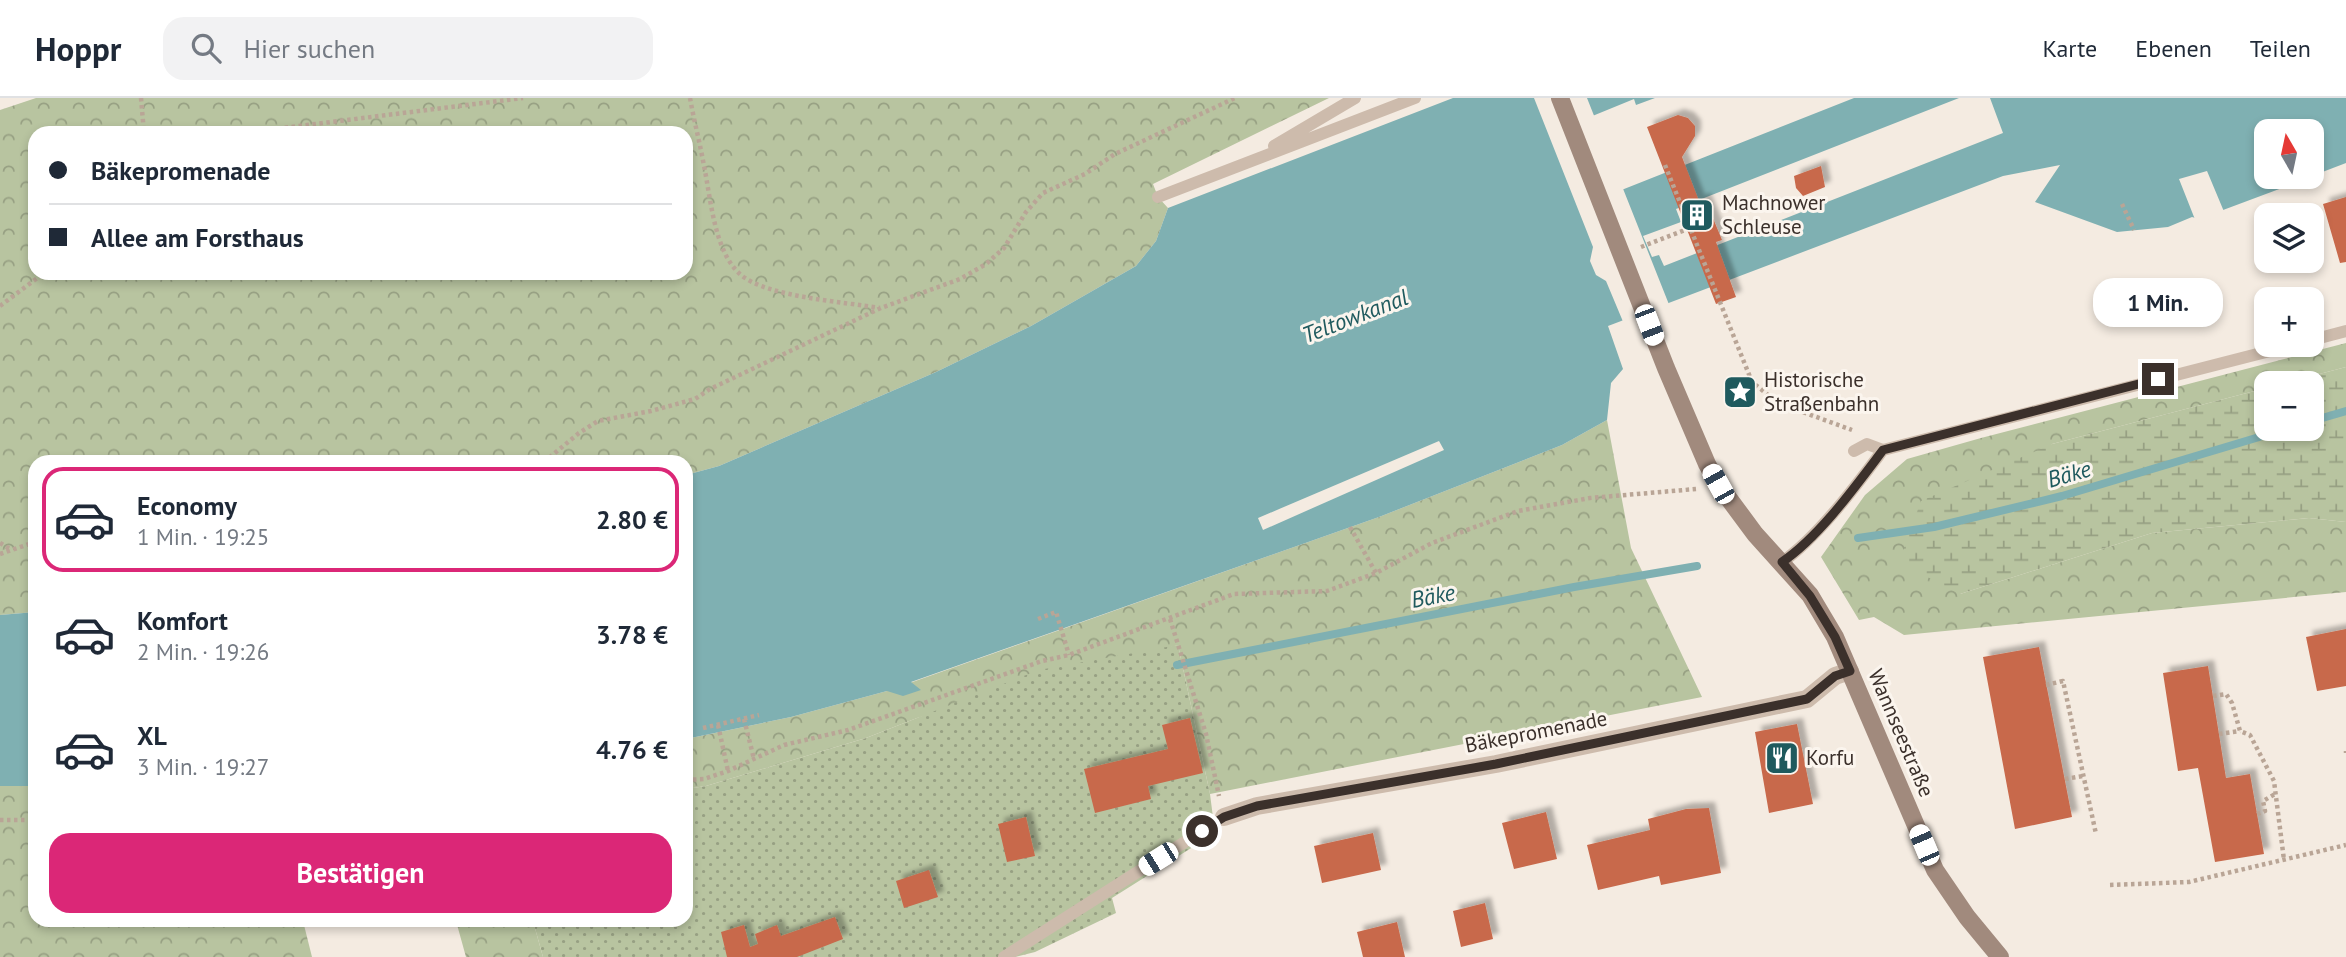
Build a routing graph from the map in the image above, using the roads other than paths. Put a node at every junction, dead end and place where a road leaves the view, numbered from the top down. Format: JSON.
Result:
{"nodes":[{"id":1,"x":1354,"y":98,"type":"edge"},
{"id":2,"x":1415,"y":98,"type":"edge"},
{"id":3,"x":1560,"y":98,"type":"edge"},
{"id":4,"x":1245,"y":164,"type":"junction"},
{"id":5,"x":1158,"y":197,"type":"dead end"},
{"id":6,"x":2346,"y":331,"type":"edge"},
{"id":7,"x":2324,"y":337,"type":"edge"},
{"id":8,"x":2254,"y":355,"type":"edge"},
{"id":9,"x":1883,"y":450,"type":"junction"},
{"id":10,"x":1854,"y":451,"type":"dead end"},
{"id":11,"x":1782,"y":562,"type":"junction"},
{"id":12,"x":1850,"y":671,"type":"junction"},
{"id":13,"x":1224,"y":817,"type":"joint"},
{"id":14,"x":1004,"y":957,"type":"edge"},
{"id":15,"x":2000,"y":957,"type":"edge"}],
"edges":[{"from":1,"to":4,"type":"lane"},
{"from":2,"to":4,"type":"lane"},
{"from":3,"to":11,"type":"street","name":"Wannseestraße"},
{"from":4,"to":5,"type":"lane"},
{"from":6,"to":7,"type":"lane"},
{"from":8,"to":9,"type":"lane"},
{"from":9,"to":10,"type":"lane"},
{"from":9,"to":11,"type":"lane"},
{"from":11,"to":12,"type":"street","name":"Wannseestraße"},
{"from":12,"to":13,"type":"street","name":"Bäkepromenade"},
{"from":12,"to":15,"type":"street","name":"Wannseestraße"},
{"from":13,"to":14,"type":"lane"}]}
